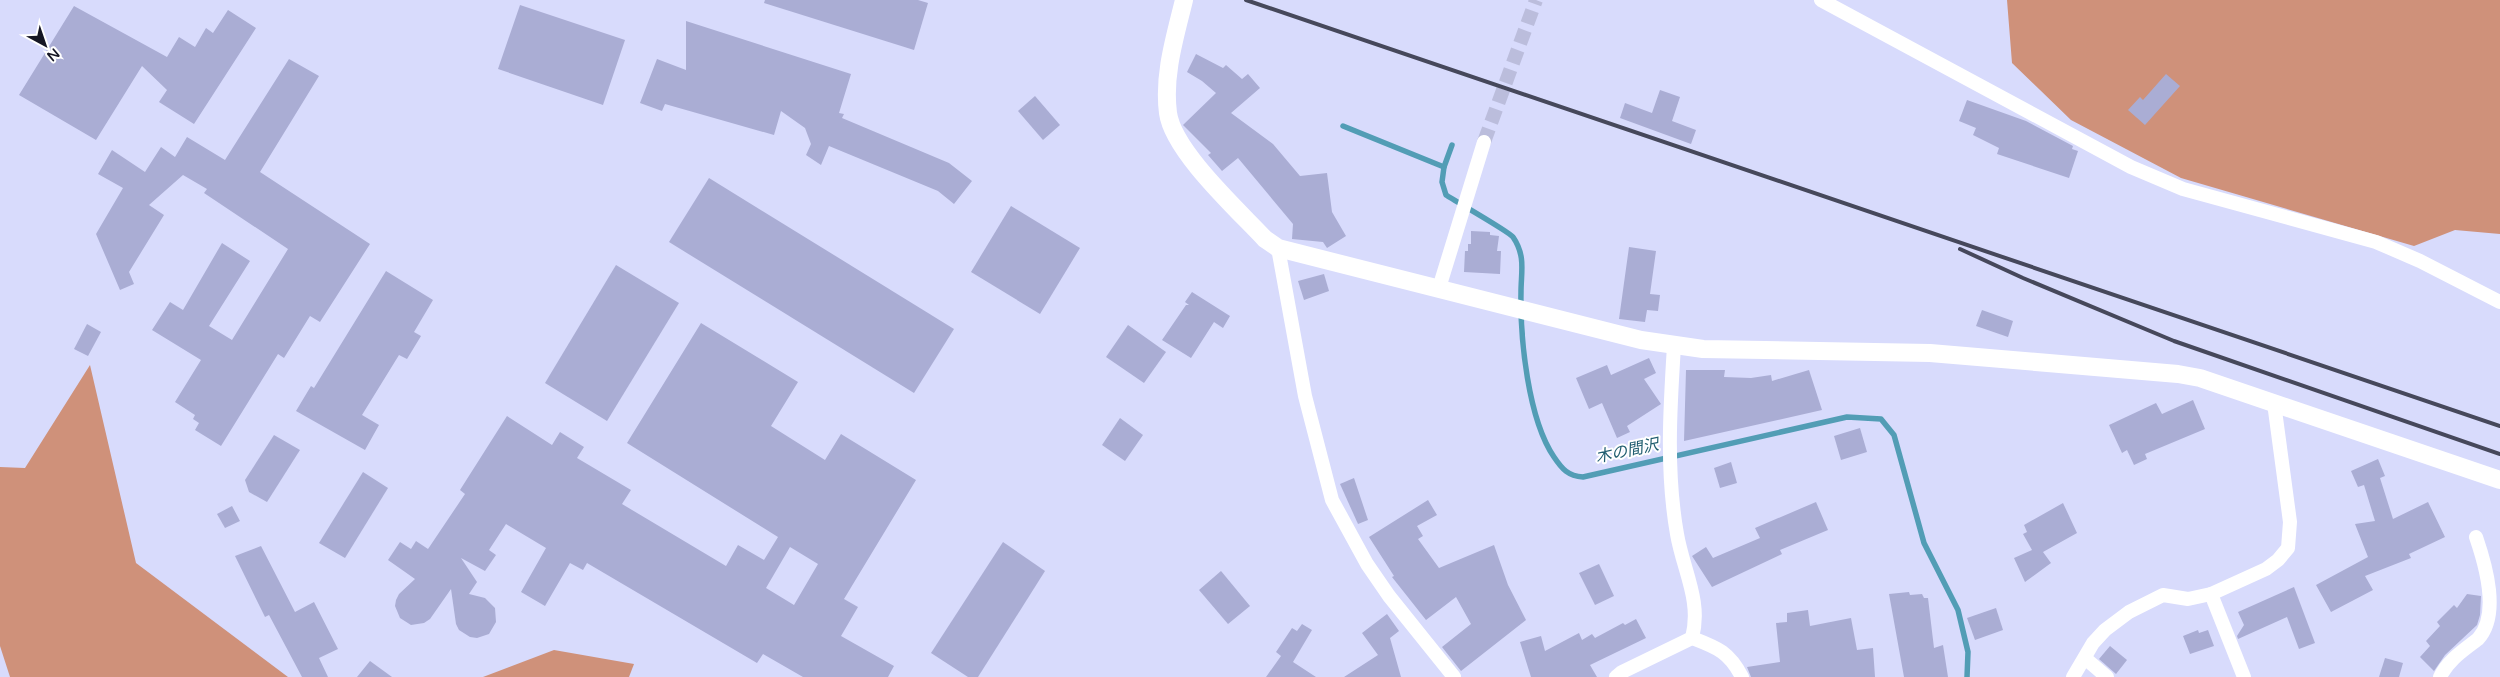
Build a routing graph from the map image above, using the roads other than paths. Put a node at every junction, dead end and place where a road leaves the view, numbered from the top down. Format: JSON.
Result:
{"nodes":[{"id":1,"x":1184,"y":0,"type":"edge"},
{"id":2,"x":1821,"y":0,"type":"edge"},
{"id":3,"x":1484,"y":142,"type":"tunnel mouth"},
{"id":4,"x":1278,"y":248,"type":"junction"},
{"id":5,"x":1438,"y":288,"type":"junction"},
{"id":6,"x":2500,"y":302,"type":"edge"},
{"id":7,"x":1674,"y":346,"type":"junction"},
{"id":8,"x":2274,"y":403,"type":"junction"},
{"id":9,"x":2500,"y":480,"type":"edge"},
{"id":10,"x":2476,"y":537,"type":"dead end"},
{"id":11,"x":2211,"y":594,"type":"junction"},
{"id":12,"x":1692,"y":638,"type":"junction"},
{"id":13,"x":2086,"y":659,"type":"junction"},
{"id":14,"x":1454,"y":677,"type":"edge"},
{"id":15,"x":1616,"y":677,"type":"edge"},
{"id":16,"x":1742,"y":677,"type":"edge"},
{"id":17,"x":2073,"y":677,"type":"edge"},
{"id":18,"x":2107,"y":677,"type":"edge"},
{"id":19,"x":2244,"y":677,"type":"edge"},
{"id":20,"x":2440,"y":677,"type":"edge"}],
"edges":[{"from":1,"to":4,"type":"street"},
{"from":2,"to":6,"type":"street"},
{"from":3,"to":5,"type":"street"},
{"from":4,"to":5,"type":"street"},
{"from":4,"to":14,"type":"street"},
{"from":5,"to":7,"type":"street"},
{"from":7,"to":8,"type":"street"},
{"from":7,"to":12,"type":"street"},
{"from":8,"to":9,"type":"street"},
{"from":8,"to":11,"type":"street"},
{"from":10,"to":20,"type":"street"},
{"from":11,"to":13,"type":"street"},
{"from":11,"to":19,"type":"street"},
{"from":12,"to":15,"type":"street"},
{"from":12,"to":16,"type":"street"},
{"from":13,"to":17,"type":"street"},
{"from":13,"to":18,"type":"street"}]}
